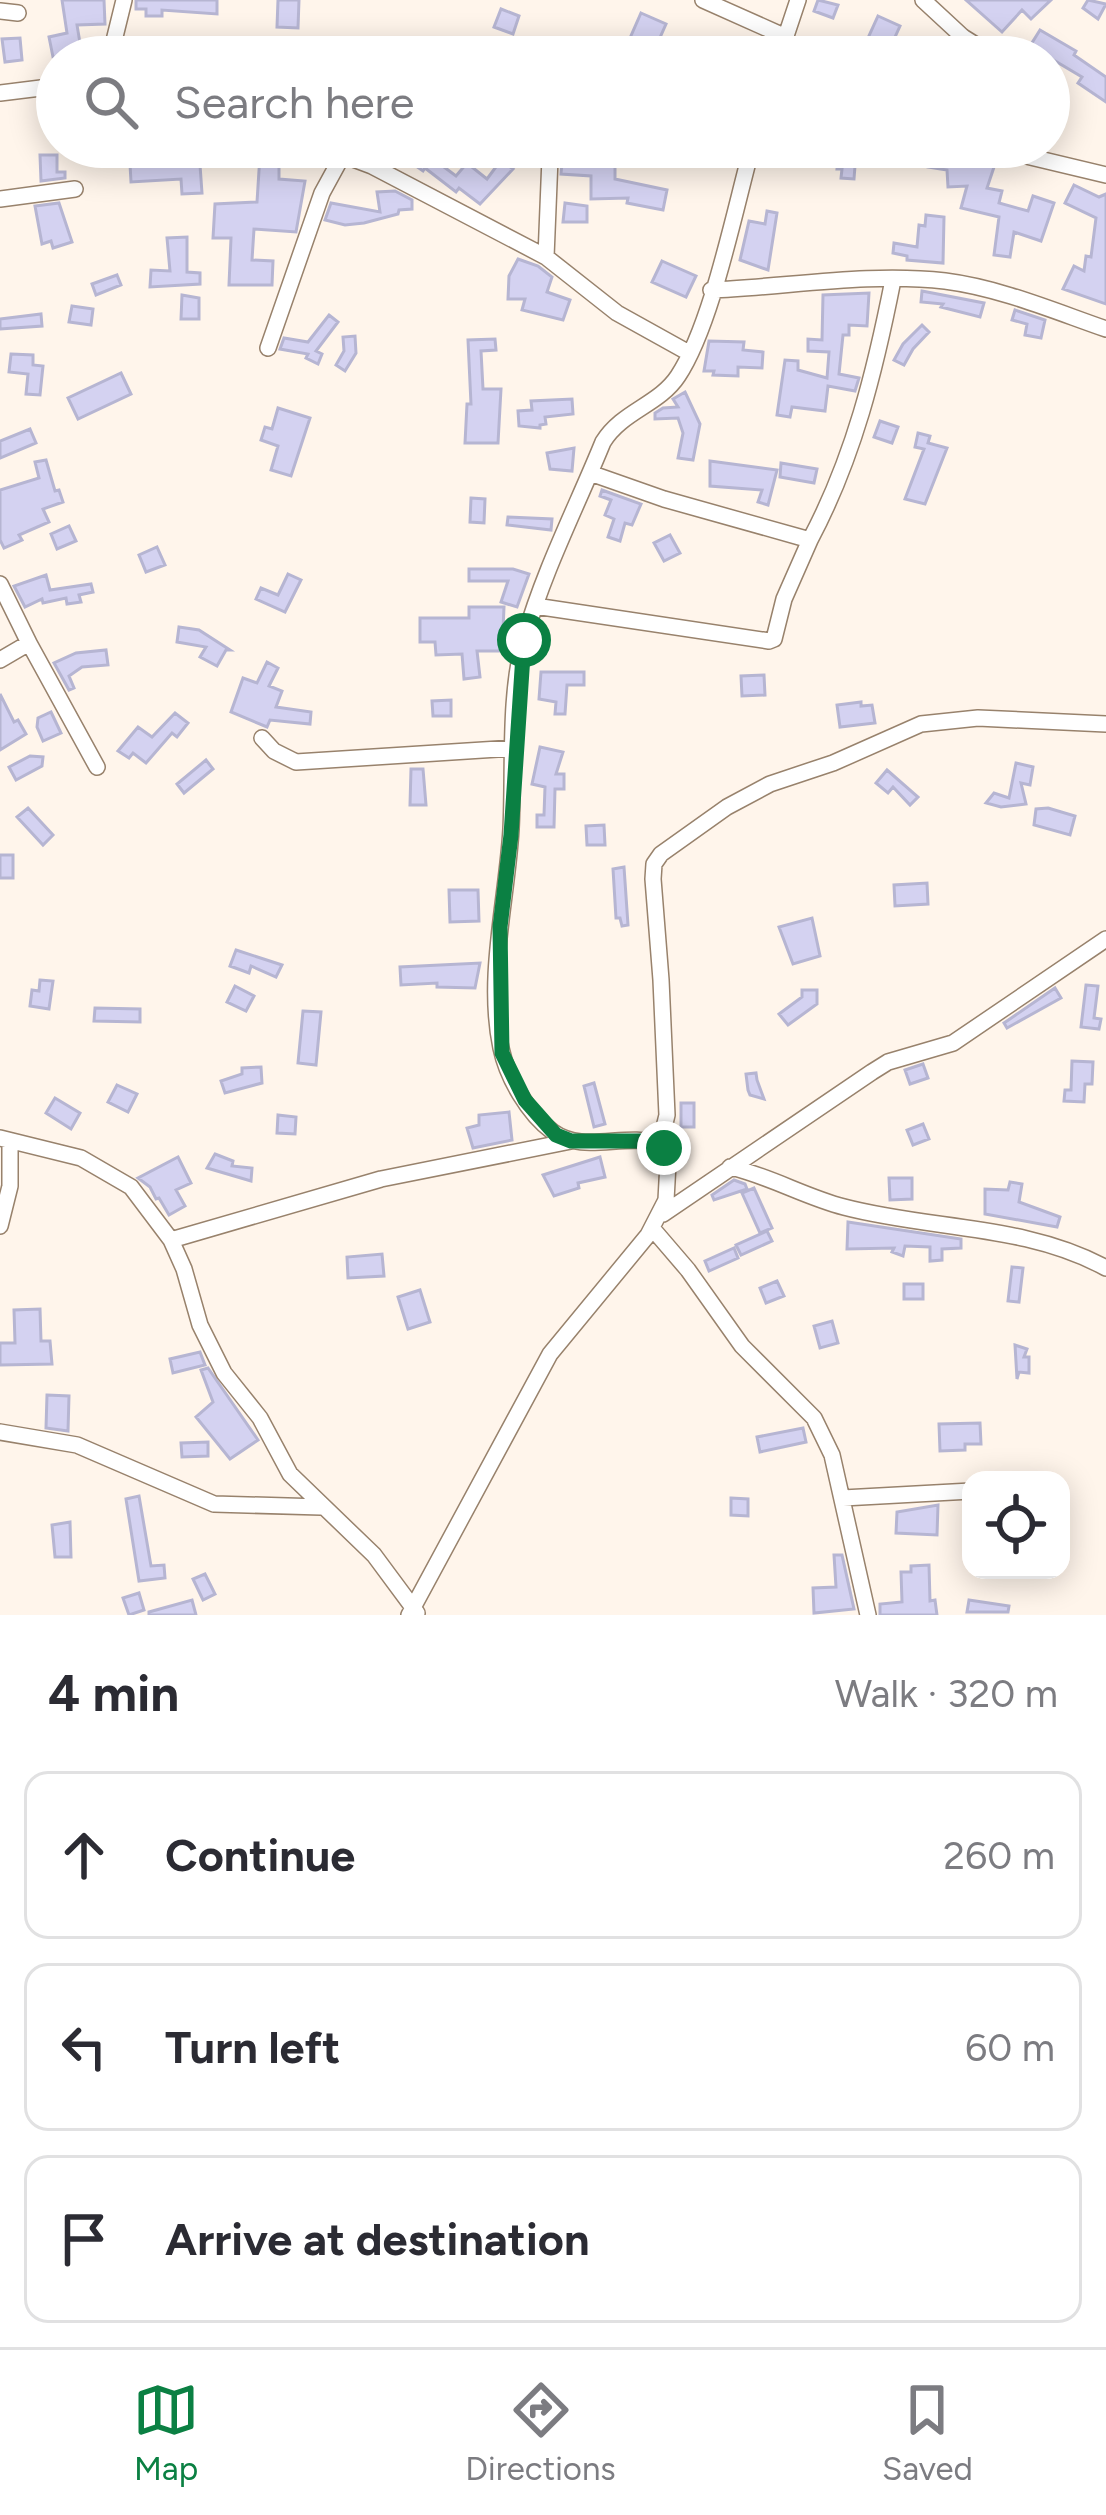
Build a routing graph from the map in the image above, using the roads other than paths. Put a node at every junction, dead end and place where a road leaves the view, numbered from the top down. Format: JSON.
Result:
{"nodes":[{"id":1,"x":124,"y":0,"type":"edge"},
{"id":2,"x":703,"y":0,"type":"edge"},
{"id":3,"x":798,"y":0,"type":"edge"},
{"id":4,"x":922,"y":0,"type":"edge"},
{"id":5,"x":0,"y":11,"type":"edge"},
{"id":6,"x":18,"y":13,"type":"dead end"},
{"id":7,"x":115,"y":36,"type":"edge"},
{"id":8,"x":782,"y":36,"type":"edge"},
{"id":9,"x":787,"y":36,"type":"edge"},
{"id":10,"x":962,"y":36,"type":"edge"},
{"id":11,"x":36,"y":89,"type":"edge"},
{"id":12,"x":0,"y":93,"type":"edge"},
{"id":13,"x":1070,"y":166,"type":"edge"},
{"id":14,"x":336,"y":168,"type":"edge"},
{"id":15,"x":376,"y":168,"type":"edge"},
{"id":16,"x":550,"y":168,"type":"edge"},
{"id":17,"x":746,"y":168,"type":"edge"},
{"id":18,"x":1106,"y":175,"type":"edge"},
{"id":19,"x":75,"y":189,"type":"dead end"},
{"id":20,"x":0,"y":199,"type":"edge"},
{"id":21,"x":546,"y":257,"type":"junction"},
{"id":22,"x":893,"y":280,"type":"junction"},
{"id":23,"x":711,"y":290,"type":"junction"},
{"id":24,"x":1106,"y":329,"type":"edge"},
{"id":25,"x":268,"y":348,"type":"dead end"},
{"id":26,"x":689,"y":353,"type":"junction"},
{"id":27,"x":590,"y":473,"type":"junction"},
{"id":28,"x":810,"y":540,"type":"junction"},
{"id":29,"x":0,"y":584,"type":"edge"},
{"id":30,"x":536,"y":606,"type":"junction"},
{"id":31,"x":29,"y":643,"type":"junction"},
{"id":32,"x":0,"y":660,"type":"edge"},
{"id":33,"x":1106,"y":724,"type":"edge"},
{"id":34,"x":262,"y":738,"type":"dead end"},
{"id":35,"x":515,"y":748,"type":"junction"},
{"id":36,"x":97,"y":767,"type":"dead end"},
{"id":37,"x":1106,"y":939,"type":"edge"},
{"id":38,"x":5,"y":1139,"type":"edge"},
{"id":39,"x":571,"y":1141,"type":"junction"},
{"id":40,"x":660,"y":1144,"type":"junction"},
{"id":41,"x":730,"y":1167,"type":"junction"},
{"id":42,"x":656,"y":1222,"type":"junction"},
{"id":43,"x":0,"y":1226,"type":"edge"},
{"id":44,"x":171,"y":1240,"type":"junction"},
{"id":45,"x":1106,"y":1268,"type":"edge"},
{"id":46,"x":0,"y":1432,"type":"edge"},
{"id":47,"x":962,"y":1491,"type":"edge"},
{"id":48,"x":843,"y":1498,"type":"junction"},
{"id":49,"x":321,"y":1507,"type":"junction"},
{"id":50,"x":414,"y":1613,"type":"edge"},
{"id":51,"x":868,"y":1615,"type":"edge"}],
"edges":[{"from":1,"to":7,"type":"street"},
{"from":2,"to":8,"type":"street"},
{"from":3,"to":9,"type":"street"},
{"from":4,"to":10,"type":"street"},
{"from":5,"to":6,"type":"street"},
{"from":11,"to":12,"type":"street"},
{"from":13,"to":18,"type":"street"},
{"from":14,"to":25,"type":"street"},
{"from":15,"to":21,"type":"street"},
{"from":16,"to":21,"type":"street"},
{"from":17,"to":23,"type":"street"},
{"from":19,"to":20,"type":"street"},
{"from":21,"to":26,"type":"street"},
{"from":22,"to":23,"type":"street"},
{"from":22,"to":24,"type":"street"},
{"from":22,"to":28,"type":"street"},
{"from":23,"to":26,"type":"street"},
{"from":26,"to":27,"type":"street"},
{"from":27,"to":28,"type":"street"},
{"from":27,"to":30,"type":"street"},
{"from":28,"to":30,"type":"street"},
{"from":29,"to":31,"type":"street"},
{"from":30,"to":35,"type":"street"},
{"from":31,"to":32,"type":"street"},
{"from":31,"to":36,"type":"street"},
{"from":33,"to":40,"type":"street"},
{"from":34,"to":35,"type":"street"},
{"from":35,"to":39,"type":"street"},
{"from":37,"to":41,"type":"street"},
{"from":38,"to":43,"type":"street"},
{"from":38,"to":44,"type":"street"},
{"from":39,"to":40,"type":"street"},
{"from":39,"to":44,"type":"street"},
{"from":40,"to":42,"type":"street"},
{"from":41,"to":42,"type":"street"},
{"from":41,"to":45,"type":"street"},
{"from":42,"to":48,"type":"street"},
{"from":42,"to":50,"type":"street"},
{"from":44,"to":49,"type":"street"},
{"from":46,"to":49,"type":"street"},
{"from":47,"to":48,"type":"street"},
{"from":48,"to":51,"type":"street"},
{"from":49,"to":50,"type":"street"}]}
